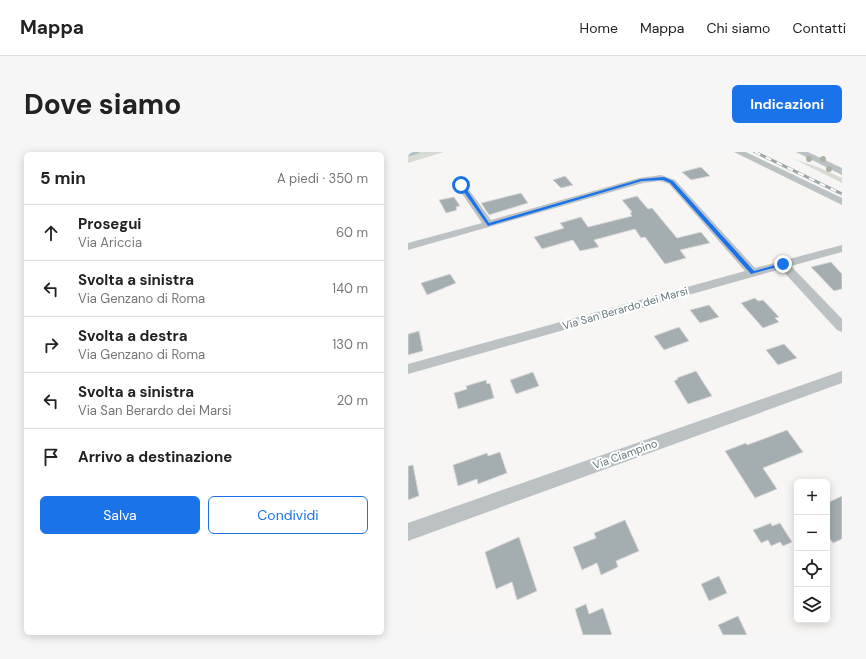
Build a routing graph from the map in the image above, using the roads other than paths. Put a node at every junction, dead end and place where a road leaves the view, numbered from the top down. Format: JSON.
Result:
{"nodes":[{"id":1,"x":739,"y":152,"type":"edge"},
{"id":2,"x":801,"y":152,"type":"edge"},
{"id":3,"x":842,"y":172,"type":"edge"},
{"id":4,"x":461,"y":185,"type":"dead end"},
{"id":5,"x":842,"y":202,"type":"edge"},
{"id":6,"x":488,"y":224,"type":"junction"},
{"id":7,"x":408,"y":247,"type":"edge"},
{"id":8,"x":842,"y":248,"type":"edge"},
{"id":9,"x":783,"y":264,"type":"junction"},
{"id":10,"x":753,"y":273,"type":"junction"},
{"id":11,"x":842,"y":327,"type":"edge"},
{"id":12,"x":408,"y":369,"type":"edge"},
{"id":13,"x":842,"y":377,"type":"edge"},
{"id":14,"x":408,"y":532,"type":"edge"}],
"edges":[{"from":1,"to":5,"type":"street"},
{"from":2,"to":3,"type":"street"},
{"from":4,"to":6,"type":"street"},
{"from":6,"to":7,"type":"street"},
{"from":6,"to":10,"type":"street"},
{"from":8,"to":9,"type":"street","name":"Via San Berardo dei Marsi"},
{"from":9,"to":10,"type":"street","name":"Via San Berardo dei Marsi"},
{"from":9,"to":11,"type":"street"},
{"from":10,"to":12,"type":"street","name":"Via San Berardo dei Marsi"},
{"from":13,"to":14,"type":"street","name":"Via Ciampino"}]}
